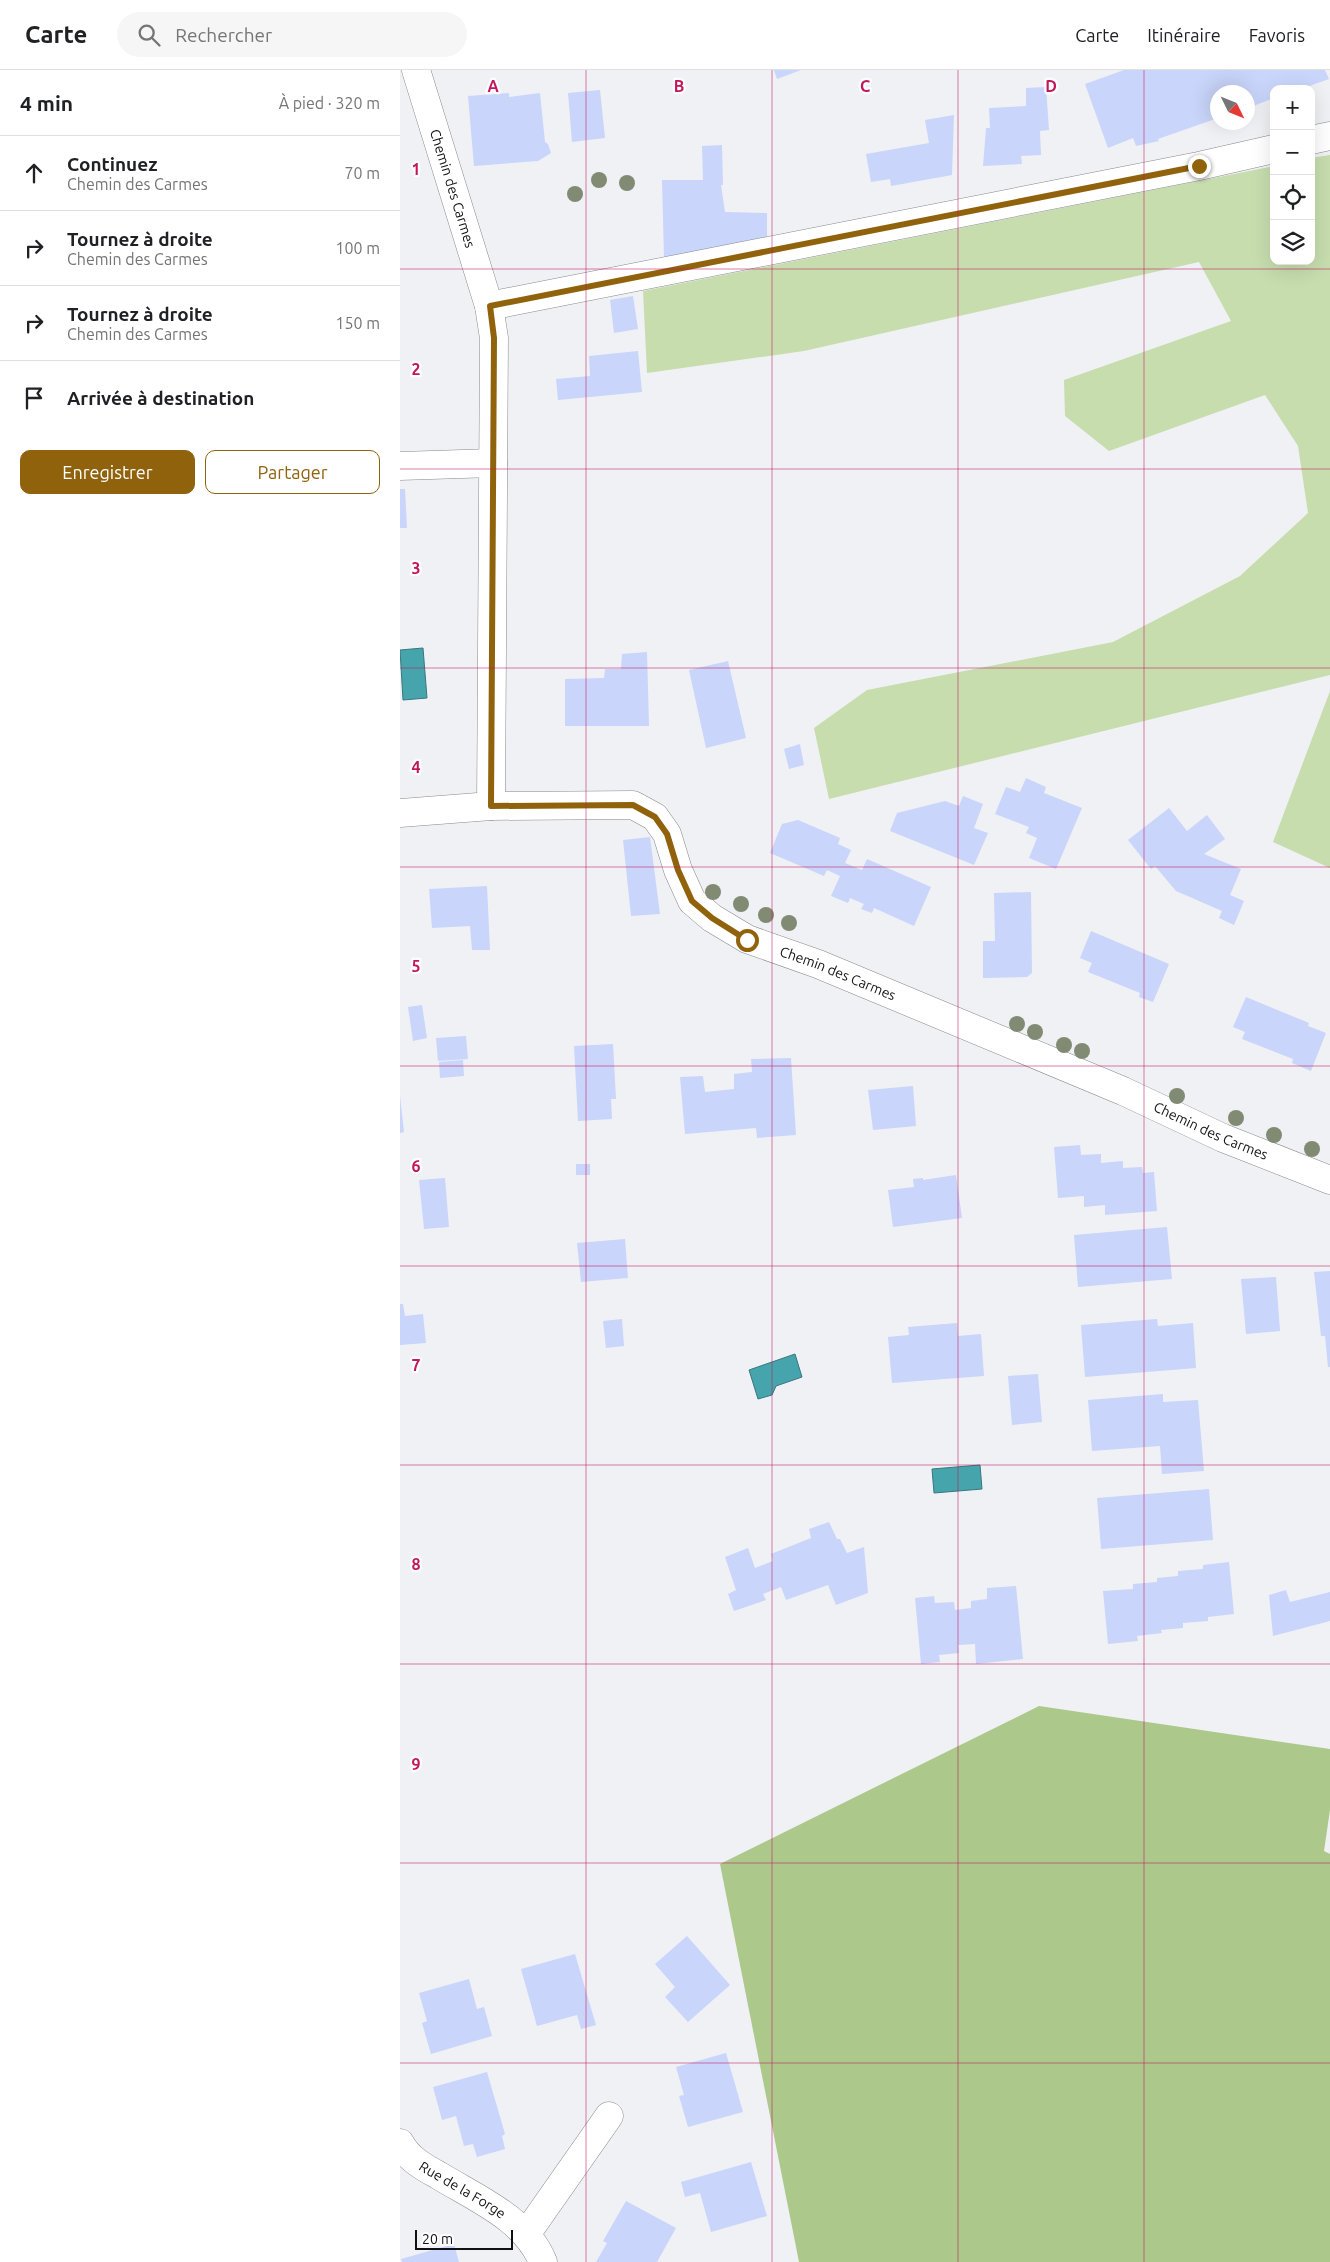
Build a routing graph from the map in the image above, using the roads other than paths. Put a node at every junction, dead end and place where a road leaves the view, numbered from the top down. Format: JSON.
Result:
{"nodes":[{"id":1,"x":412,"y":80,"type":"edge"},
{"id":2,"x":1330,"y":136,"type":"edge"},
{"id":3,"x":1315,"y":139,"type":"edge"},
{"id":4,"x":1270,"y":150,"type":"edge"},
{"id":5,"x":490,"y":306,"type":"junction"},
{"id":6,"x":492,"y":463,"type":"junction"},
{"id":7,"x":400,"y":466,"type":"edge"},
{"id":8,"x":491,"y":806,"type":"junction"},
{"id":9,"x":400,"y":813,"type":"edge"},
{"id":10,"x":1330,"y":1180,"type":"edge"},
{"id":11,"x":609,"y":2116,"type":"dead end"},
{"id":12,"x":400,"y":2143,"type":"edge"},
{"id":13,"x":527,"y":2233,"type":"junction"},
{"id":14,"x":544,"y":2262,"type":"edge"}],
"edges":[{"from":1,"to":5,"type":"street","name":"Chemin des Carmes"},
{"from":2,"to":3,"type":"street"},
{"from":4,"to":5,"type":"street"},
{"from":5,"to":6,"type":"street","name":"Chemin des Carmes"},
{"from":6,"to":7,"type":"street"},
{"from":6,"to":8,"type":"street","name":"Chemin des Carmes"},
{"from":8,"to":9,"type":"street"},
{"from":8,"to":10,"type":"street","name":"Chemin des Carmes"},
{"from":11,"to":13,"type":"street"},
{"from":12,"to":13,"type":"street","name":"Rue de la Forge"},
{"from":13,"to":14,"type":"street","name":"Rue de la Forge"}]}
